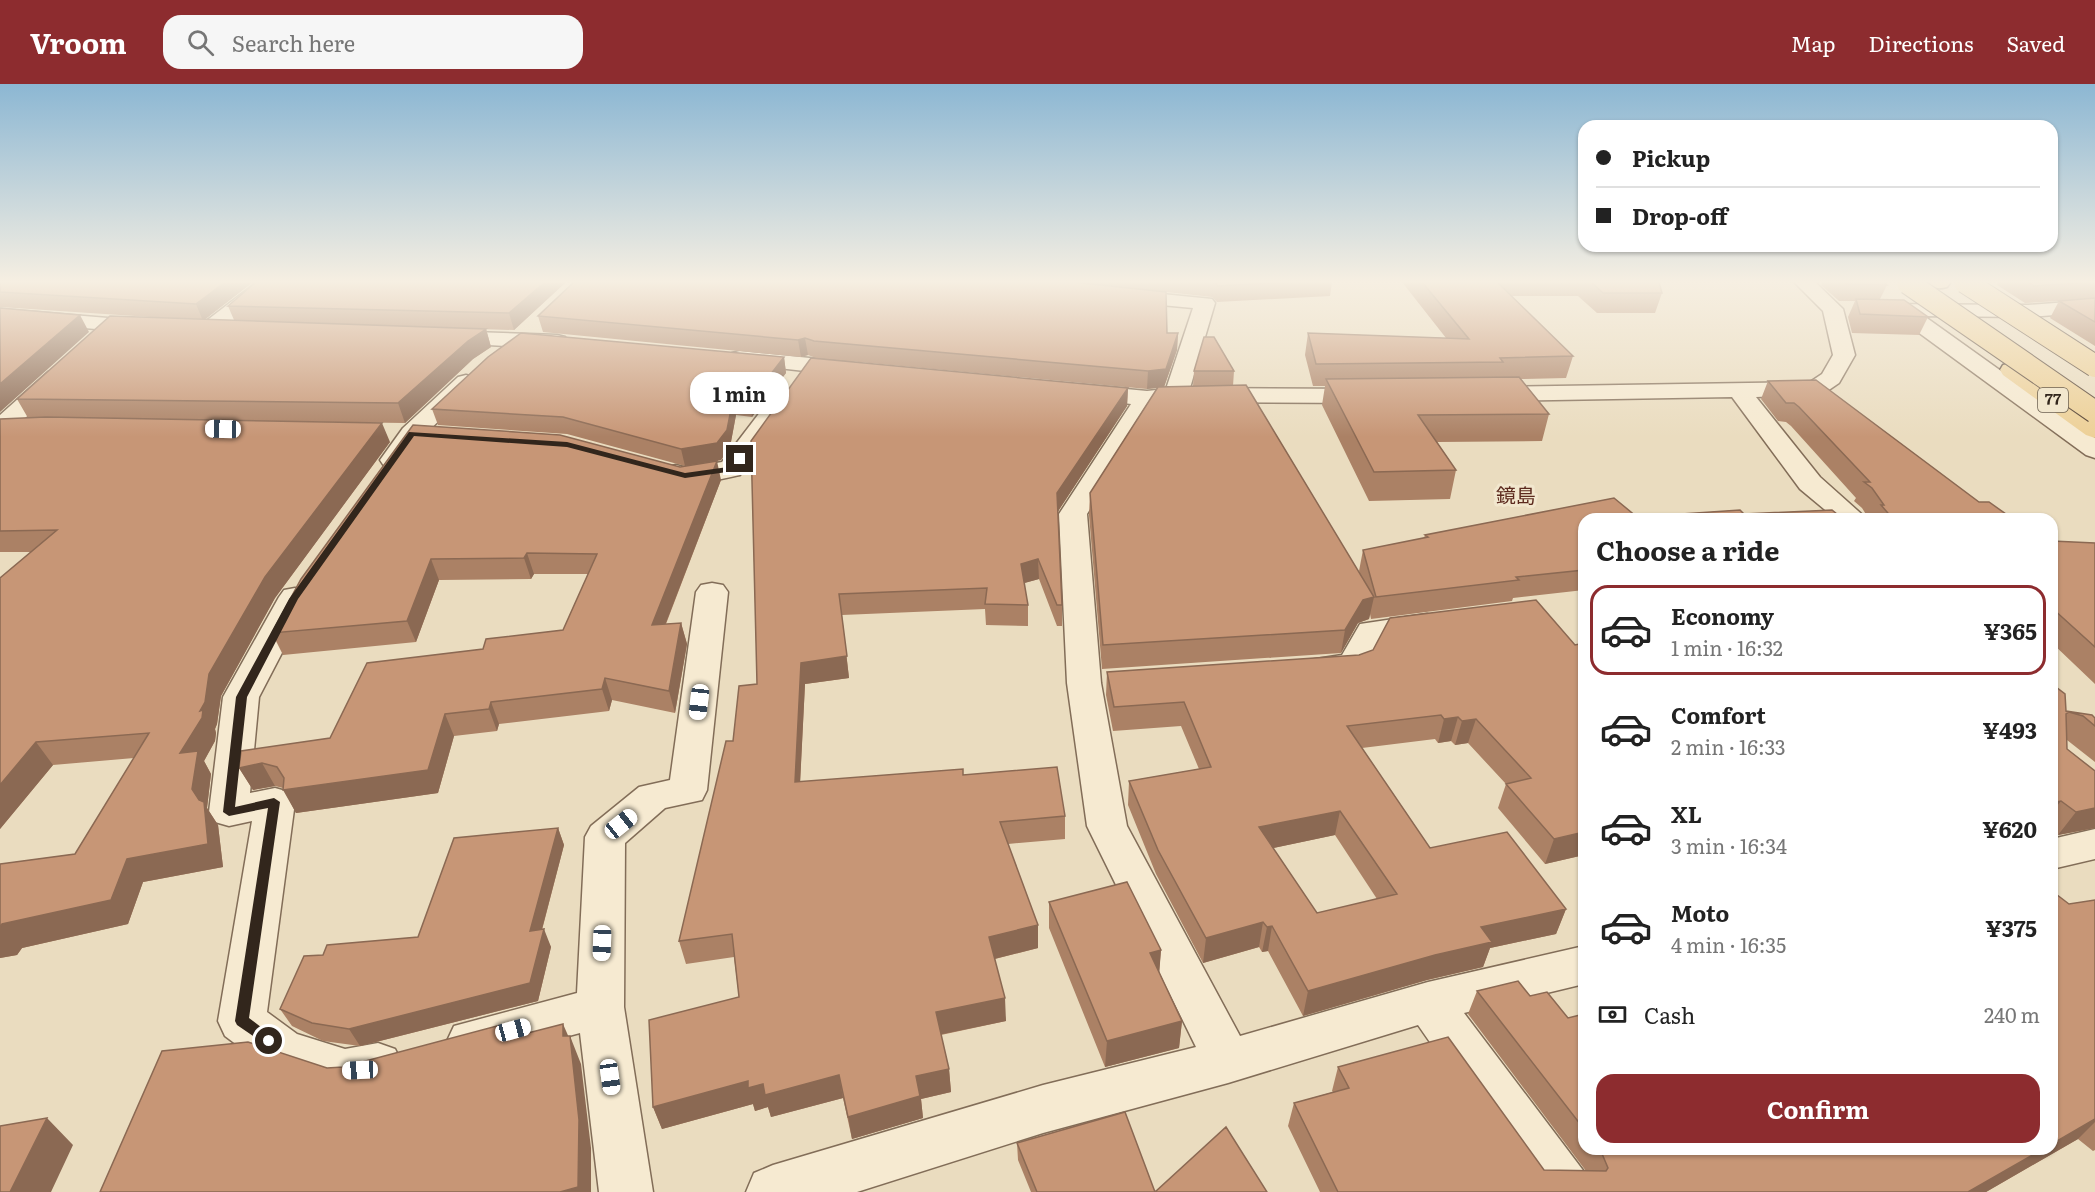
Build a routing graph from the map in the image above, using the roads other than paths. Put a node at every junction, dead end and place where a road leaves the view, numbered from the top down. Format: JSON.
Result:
{"nodes":[{"id":1,"x":103,"y":334,"type":"edge"},
{"id":2,"x":472,"y":334,"type":"edge"},
{"id":3,"x":525,"y":334,"type":"edge"},
{"id":4,"x":540,"y":334,"type":"edge"},
{"id":5,"x":1191,"y":334,"type":"edge"},
{"id":6,"x":1839,"y":334,"type":"edge"},
{"id":7,"x":1934,"y":334,"type":"edge"},
{"id":8,"x":1960,"y":334,"type":"edge"},
{"id":9,"x":1981,"y":334,"type":"edge"},
{"id":10,"x":2015,"y":334,"type":"edge"},
{"id":11,"x":2045,"y":334,"type":"edge"},
{"id":12,"x":2064,"y":334,"type":"edge"},
{"id":13,"x":424,"y":336,"type":"edge"},
{"id":14,"x":95,"y":341,"type":"edge"},
{"id":15,"x":580,"y":344,"type":"edge"},
{"id":16,"x":2095,"y":353,"type":"edge"},
{"id":17,"x":723,"y":357,"type":"edge"},
{"id":18,"x":69,"y":365,"type":"edge"},
{"id":19,"x":2095,"y":366,"type":"edge"},
{"id":20,"x":877,"y":371,"type":"edge"},
{"id":21,"x":796,"y":380,"type":"junction"},
{"id":22,"x":2095,"y":387,"type":"edge"},
{"id":23,"x":1065,"y":390,"type":"edge"},
{"id":24,"x":1739,"y":390,"type":"junction"},
{"id":25,"x":1468,"y":394,"type":"edge"},
{"id":26,"x":1386,"y":396,"type":"edge"},
{"id":27,"x":1162,"y":397,"type":"junction"},
{"id":28,"x":2095,"y":412,"type":"edge"},
{"id":29,"x":34,"y":427,"type":"edge"},
{"id":30,"x":0,"y":428,"type":"edge"},
{"id":31,"x":2095,"y":430,"type":"edge"},
{"id":32,"x":2095,"y":450,"type":"edge"},
{"id":33,"x":657,"y":467,"type":"edge"},
{"id":34,"x":372,"y":489,"type":"edge"},
{"id":35,"x":1847,"y":513,"type":"edge"},
{"id":36,"x":313,"y":572,"type":"edge"},
{"id":37,"x":712,"y":592,"type":"dead end"},
{"id":38,"x":1462,"y":620,"type":"edge"},
{"id":39,"x":1296,"y":669,"type":"edge"},
{"id":40,"x":1119,"y":680,"type":"edge"},
{"id":41,"x":1084,"y":683,"type":"junction"},
{"id":42,"x":2095,"y":844,"type":"edge"},
{"id":43,"x":2058,"y":853,"type":"edge"},
{"id":44,"x":1578,"y":966,"type":"edge"},
{"id":45,"x":1428,"y":1002,"type":"junction"},
{"id":46,"x":600,"y":1007,"type":"junction"},
{"id":47,"x":1228,"y":1061,"type":"junction"},
{"id":48,"x":626,"y":1192,"type":"edge"},
{"id":49,"x":773,"y":1192,"type":"edge"},
{"id":50,"x":1566,"y":1192,"type":"edge"}],
"edges":[{"from":1,"to":14,"type":"street"},
{"from":2,"to":13,"type":"street"},
{"from":3,"to":34,"type":"street"},
{"from":4,"to":15,"type":"street"},
{"from":5,"to":27,"type":"street"},
{"from":6,"to":24,"type":"street"},
{"from":7,"to":32,"type":"street"},
{"from":8,"to":31,"type":"main road","number":"77"},
{"from":9,"to":28,"type":"main road","number":"77","bridge":true},
{"from":10,"to":22,"type":"main road","number":"77"},
{"from":11,"to":19,"type":"main road","bridge":true},
{"from":12,"to":16,"type":"street"},
{"from":17,"to":21,"type":"street"},
{"from":18,"to":30,"type":"street"},
{"from":20,"to":21,"type":"street"},
{"from":21,"to":33,"type":"street"},
{"from":23,"to":27,"type":"street"},
{"from":24,"to":25,"type":"street"},
{"from":24,"to":35,"type":"street"},
{"from":26,"to":27,"type":"street"},
{"from":27,"to":41,"type":"street"},
{"from":29,"to":30,"type":"street"},
{"from":36,"to":46,"type":"street"},
{"from":37,"to":46,"type":"street"},
{"from":38,"to":39,"type":"street"},
{"from":40,"to":41,"type":"street"},
{"from":41,"to":47,"type":"street"},
{"from":42,"to":43,"type":"street"},
{"from":44,"to":45,"type":"street"},
{"from":45,"to":47,"type":"street"},
{"from":45,"to":50,"type":"street"},
{"from":46,"to":48,"type":"street"},
{"from":47,"to":49,"type":"street"}]}
